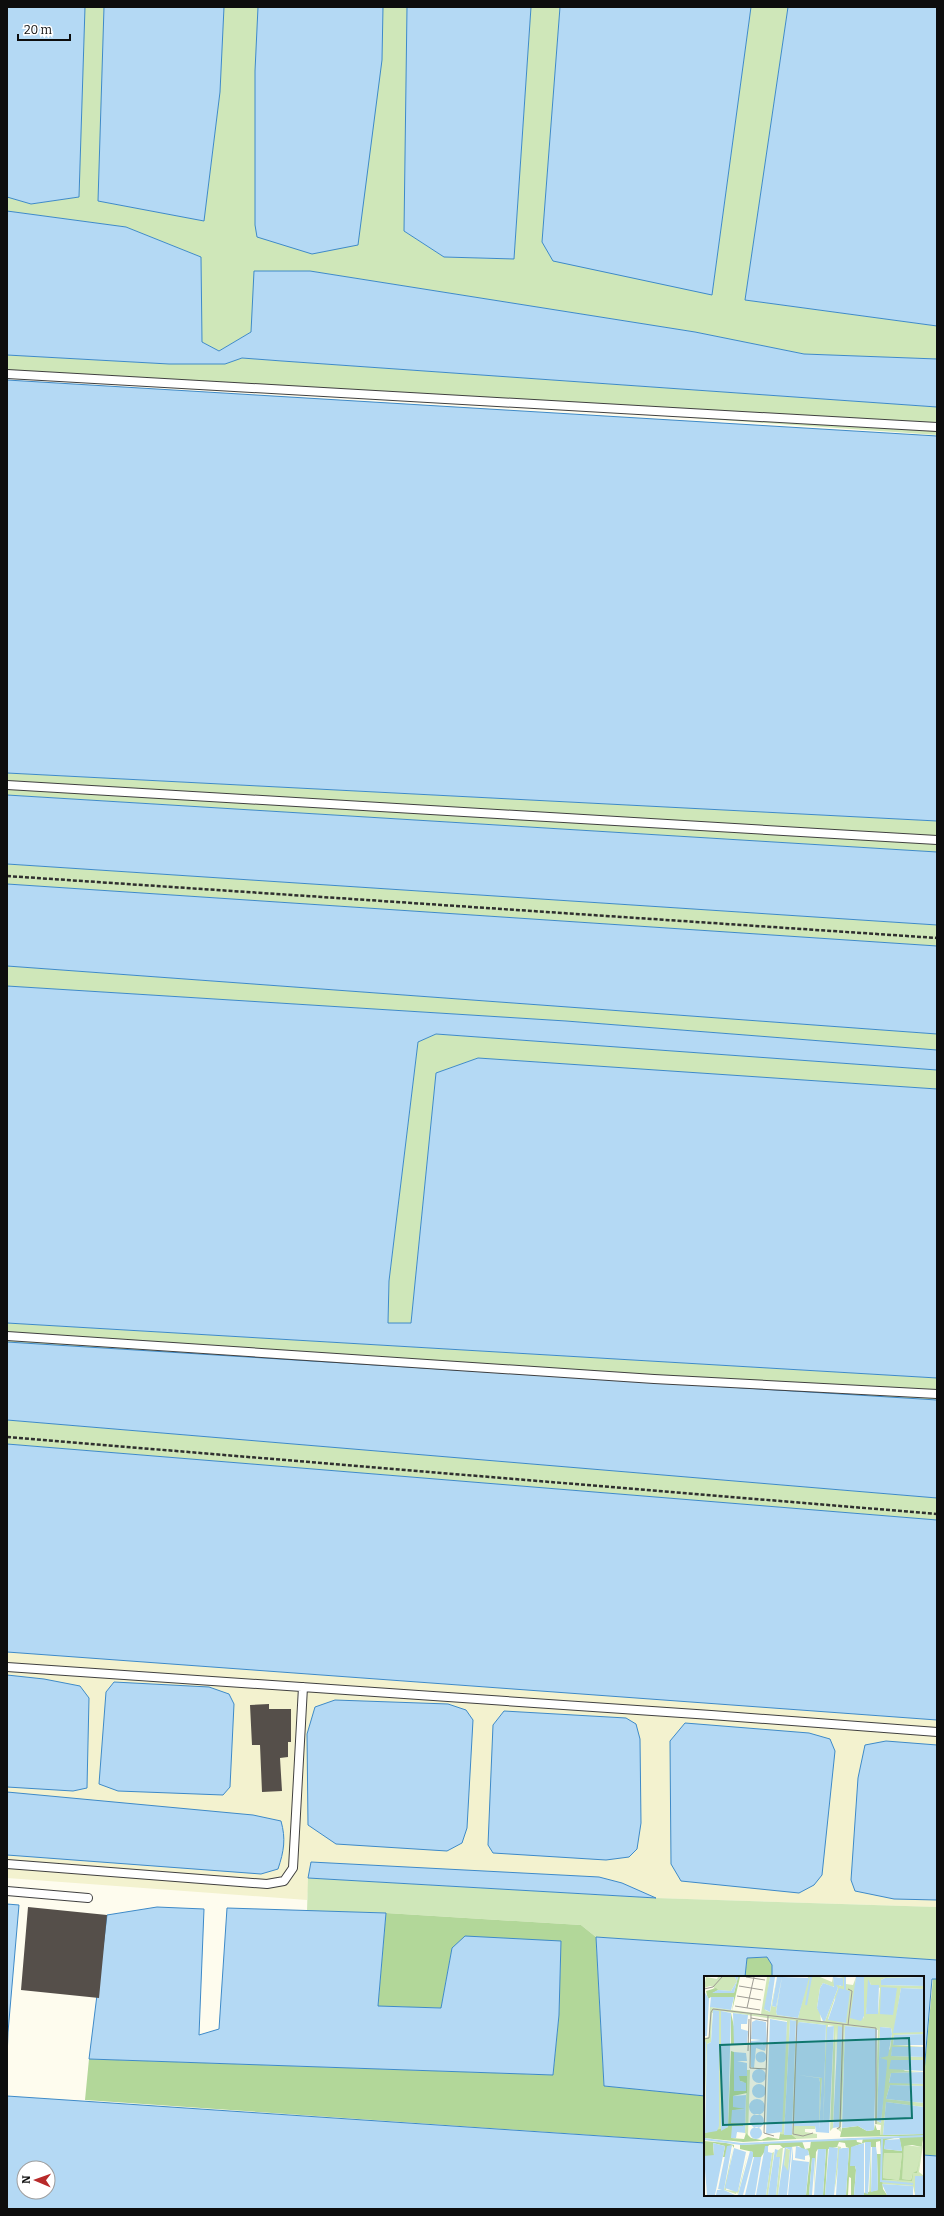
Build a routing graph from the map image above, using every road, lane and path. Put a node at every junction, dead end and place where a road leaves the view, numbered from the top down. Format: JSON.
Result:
{"nodes":[{"id":1,"x":7,"y":374,"type":"edge"},
{"id":2,"x":937,"y":427,"type":"edge"},
{"id":3,"x":7,"y":785,"type":"edge"},
{"id":4,"x":937,"y":840,"type":"edge"},
{"id":5,"x":7,"y":876,"type":"edge"},
{"id":6,"x":937,"y":938,"type":"edge"},
{"id":7,"x":7,"y":1336,"type":"edge"},
{"id":8,"x":937,"y":1394,"type":"edge"},
{"id":9,"x":7,"y":1437,"type":"edge"},
{"id":10,"x":937,"y":1514,"type":"edge"},
{"id":11,"x":7,"y":1667,"type":"edge"},
{"id":12,"x":303,"y":1688,"type":"junction"},
{"id":13,"x":937,"y":1732,"type":"edge"},
{"id":14,"x":7,"y":1864,"type":"edge"},
{"id":15,"x":7,"y":1891,"type":"edge"},
{"id":16,"x":88,"y":1898,"type":"dead end"}],
"edges":[{"from":1,"to":2,"type":"lane"},
{"from":3,"to":4,"type":"lane"},
{"from":5,"to":6,"type":"path"},
{"from":7,"to":8,"type":"lane"},
{"from":9,"to":10,"type":"path"},
{"from":11,"to":12,"type":"lane"},
{"from":12,"to":13,"type":"lane"},
{"from":12,"to":14,"type":"lane"},
{"from":15,"to":16,"type":"lane"}]}
